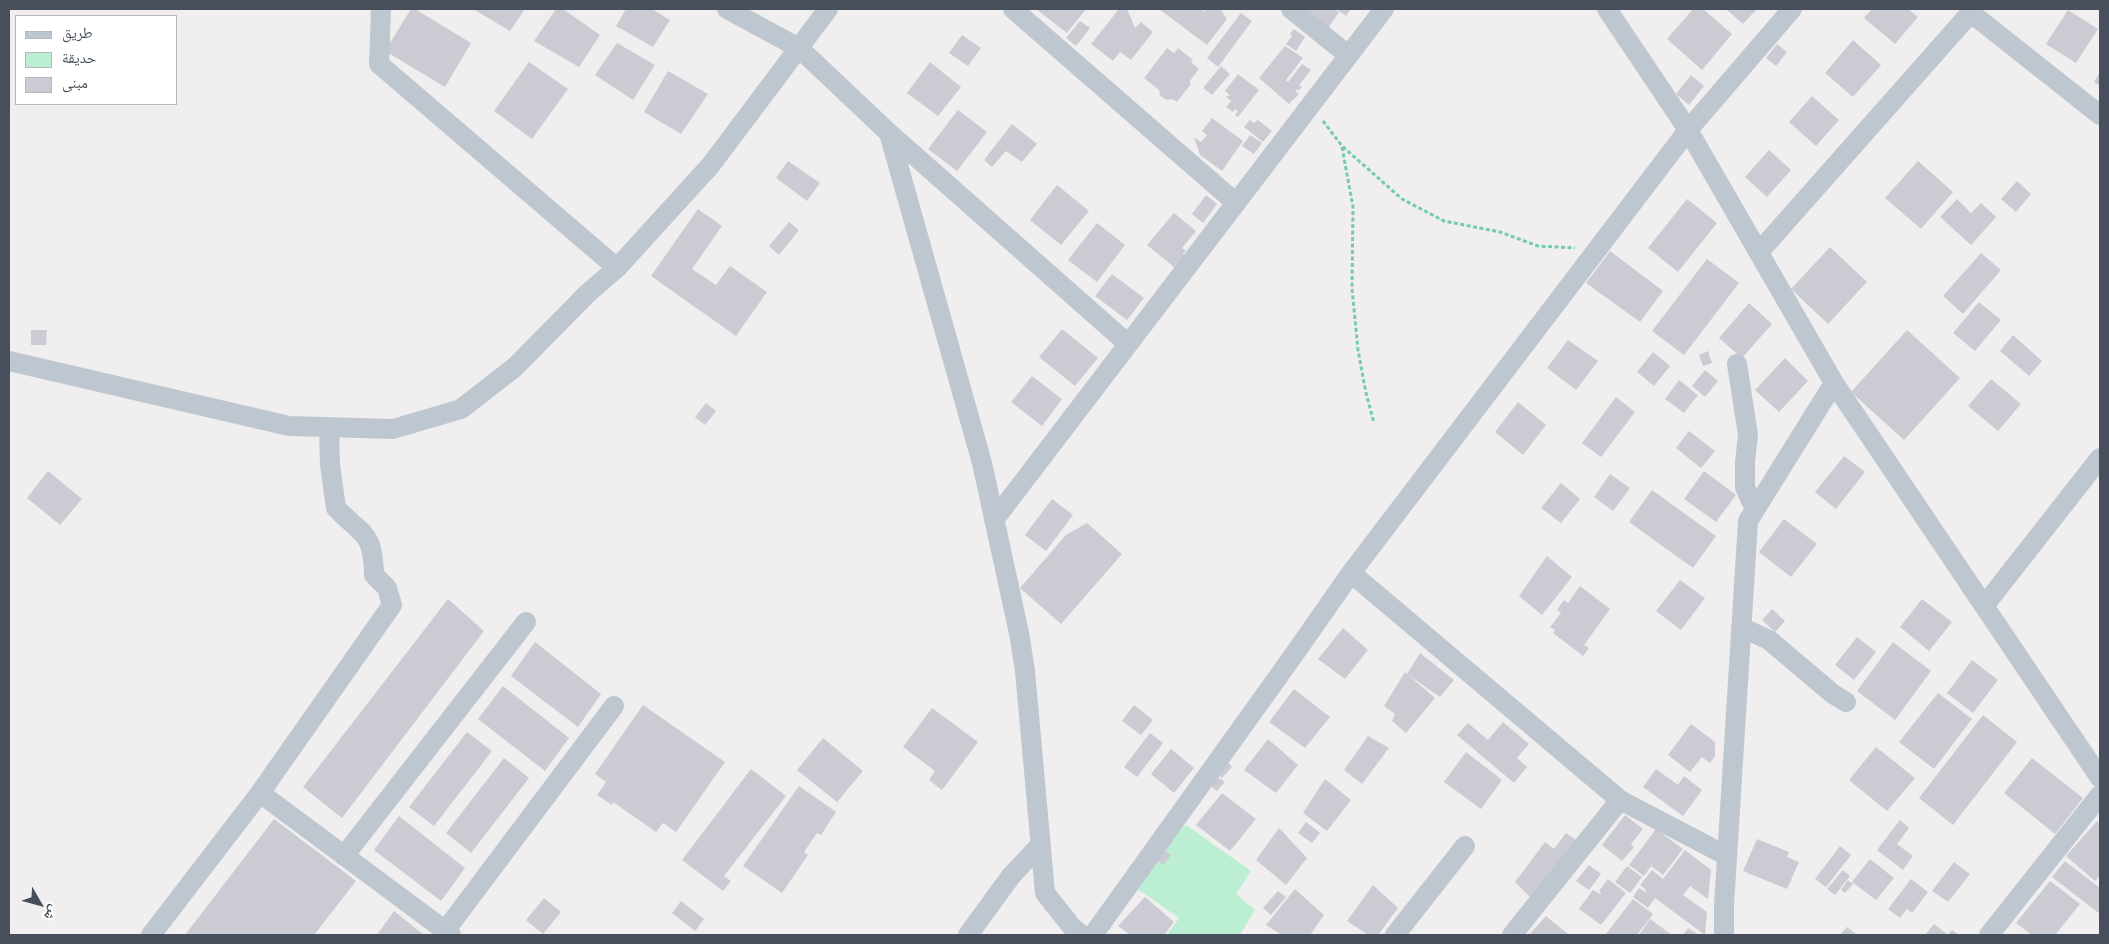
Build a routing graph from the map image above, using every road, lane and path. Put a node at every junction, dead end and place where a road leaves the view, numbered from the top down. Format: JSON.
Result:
{"nodes":[{"id":1,"x":382,"y":9,"type":"edge"},
{"id":2,"x":728,"y":9,"type":"edge"},
{"id":3,"x":828,"y":9,"type":"edge"},
{"id":4,"x":1013,"y":9,"type":"edge"},
{"id":5,"x":1291,"y":9,"type":"edge"},
{"id":6,"x":1384,"y":9,"type":"edge"},
{"id":7,"x":1607,"y":9,"type":"edge"},
{"id":8,"x":1792,"y":9,"type":"edge"},
{"id":9,"x":1972,"y":11,"type":"edge"},
{"id":10,"x":799,"y":48,"type":"junction"},
{"id":11,"x":1348,"y":55,"type":"junction"},
{"id":12,"x":1311,"y":104,"type":"junction"},
{"id":13,"x":2100,"y":115,"type":"edge"},
{"id":14,"x":1688,"y":130,"type":"junction"},
{"id":15,"x":889,"y":133,"type":"junction"},
{"id":16,"x":1342,"y":146,"type":"junction"},
{"id":17,"x":1236,"y":202,"type":"junction"},
{"id":18,"x":1595,"y":251,"type":"junction"},
{"id":19,"x":1759,"y":252,"type":"junction"},
{"id":20,"x":618,"y":268,"type":"junction"},
{"id":21,"x":1128,"y":344,"type":"junction"},
{"id":22,"x":9,"y":361,"type":"edge"},
{"id":23,"x":1737,"y":364,"type":"dead end"},
{"id":24,"x":1834,"y":383,"type":"junction"},
{"id":25,"x":1374,"y":423,"type":"dead end"},
{"id":26,"x":329,"y":427,"type":"junction"},
{"id":27,"x":2100,"y":458,"type":"edge"},
{"id":28,"x":1757,"y":506,"type":"junction"},
{"id":29,"x":994,"y":520,"type":"junction"},
{"id":30,"x":1351,"y":573,"type":"junction"},
{"id":31,"x":1984,"y":606,"type":"junction"},
{"id":32,"x":526,"y":622,"type":"dead end"},
{"id":33,"x":1742,"y":627,"type":"junction"},
{"id":34,"x":1846,"y":702,"type":"dead end"},
{"id":35,"x":614,"y":706,"type":"dead end"},
{"id":36,"x":2100,"y":778,"type":"edge"},
{"id":37,"x":260,"y":793,"type":"junction"},
{"id":38,"x":2100,"y":795,"type":"edge"},
{"id":39,"x":1620,"y":800,"type":"junction"},
{"id":40,"x":1040,"y":845,"type":"junction"},
{"id":41,"x":1465,"y":846,"type":"dead end"},
{"id":42,"x":344,"y":856,"type":"junction"},
{"id":43,"x":1727,"y":856,"type":"junction"},
{"id":44,"x":448,"y":933,"type":"edge"},
{"id":45,"x":151,"y":935,"type":"edge"},
{"id":46,"x":968,"y":935,"type":"edge"},
{"id":47,"x":1082,"y":935,"type":"edge"},
{"id":48,"x":1093,"y":935,"type":"edge"},
{"id":49,"x":1395,"y":935,"type":"edge"},
{"id":50,"x":1512,"y":935,"type":"edge"},
{"id":51,"x":1724,"y":935,"type":"edge"},
{"id":52,"x":1989,"y":935,"type":"edge"}],
"edges":[{"from":1,"to":20,"type":"street"},
{"from":2,"to":10,"type":"street"},
{"from":3,"to":10,"type":"street"},
{"from":4,"to":17,"type":"street"},
{"from":5,"to":11,"type":"street"},
{"from":6,"to":11,"type":"street"},
{"from":7,"to":14,"type":"street"},
{"from":8,"to":14,"type":"street"},
{"from":9,"to":13,"type":"street"},
{"from":9,"to":19,"type":"street"},
{"from":10,"to":15,"type":"street"},
{"from":10,"to":20,"type":"street"},
{"from":11,"to":12,"type":"street"},
{"from":12,"to":16,"type":"path"},
{"from":12,"to":17,"type":"street"},
{"from":14,"to":18,"type":"street"},
{"from":14,"to":19,"type":"street"},
{"from":15,"to":21,"type":"street"},
{"from":15,"to":29,"type":"street"},
{"from":16,"to":18,"type":"path"},
{"from":16,"to":25,"type":"path"},
{"from":17,"to":21,"type":"street"},
{"from":18,"to":30,"type":"street"},
{"from":19,"to":24,"type":"street"},
{"from":20,"to":26,"type":"street"},
{"from":21,"to":29,"type":"street"},
{"from":22,"to":26,"type":"street"},
{"from":23,"to":28,"type":"street"},
{"from":24,"to":28,"type":"street"},
{"from":24,"to":31,"type":"street"},
{"from":26,"to":37,"type":"street"},
{"from":27,"to":31,"type":"street"},
{"from":28,"to":33,"type":"street"},
{"from":29,"to":40,"type":"street"},
{"from":30,"to":39,"type":"street"},
{"from":30,"to":48,"type":"street"},
{"from":31,"to":36,"type":"street"},
{"from":32,"to":42,"type":"street"},
{"from":33,"to":34,"type":"street"},
{"from":33,"to":43,"type":"street"},
{"from":35,"to":44,"type":"street"},
{"from":37,"to":42,"type":"street"},
{"from":37,"to":45,"type":"street"},
{"from":38,"to":52,"type":"street"},
{"from":39,"to":43,"type":"street"},
{"from":39,"to":50,"type":"street"},
{"from":40,"to":46,"type":"street"},
{"from":40,"to":47,"type":"street"},
{"from":41,"to":49,"type":"street"},
{"from":42,"to":44,"type":"street"},
{"from":43,"to":51,"type":"street"}]}
